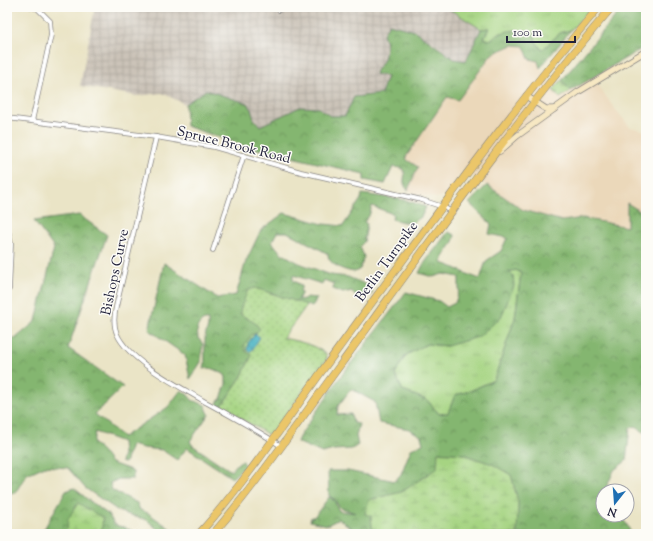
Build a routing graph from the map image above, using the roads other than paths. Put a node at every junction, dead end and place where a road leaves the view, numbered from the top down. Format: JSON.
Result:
{"nodes":[{"id":1,"x":32,"y":7,"type":"edge"},
{"id":2,"x":599,"y":7,"type":"edge"},
{"id":3,"x":612,"y":7,"type":"edge"},
{"id":4,"x":646,"y":51,"type":"edge"},
{"id":5,"x":526,"y":96,"type":"junction"},
{"id":6,"x":535,"y":102,"type":"junction"},
{"id":7,"x":560,"y":106,"type":"junction"},
{"id":8,"x":7,"y":118,"type":"edge"},
{"id":9,"x":32,"y":121,"type":"junction"},
{"id":10,"x":156,"y":137,"type":"junction"},
{"id":11,"x":244,"y":155,"type":"junction"},
{"id":12,"x":492,"y":158,"type":"junction"},
{"id":13,"x":443,"y":207,"type":"junction"},
{"id":14,"x":452,"y":212,"type":"junction"},
{"id":15,"x":7,"y":227,"type":"edge"},
{"id":16,"x":213,"y":250,"type":"dead end"},
{"id":17,"x":9,"y":289,"type":"dead end"},
{"id":18,"x":272,"y":440,"type":"junction"},
{"id":19,"x":281,"y":446,"type":"junction"},
{"id":20,"x":199,"y":534,"type":"edge"},
{"id":21,"x":213,"y":534,"type":"edge"}],
"edges":[{"from":1,"to":9,"type":"street"},
{"from":2,"to":5,"type":"highway","name":"Berlin Turnpike"},
{"from":3,"to":6,"type":"highway","name":"Berlin Turnpike"},
{"from":4,"to":7,"type":"street"},
{"from":5,"to":6,"type":"street"},
{"from":5,"to":13,"type":"highway","name":"Berlin Turnpike"},
{"from":6,"to":7,"type":"street"},
{"from":6,"to":12,"type":"highway","name":"Berlin Turnpike"},
{"from":7,"to":12,"type":"street"},
{"from":8,"to":9,"type":"street","name":"Spruce Brook Road"},
{"from":9,"to":10,"type":"street","name":"Spruce Brook Road"},
{"from":10,"to":11,"type":"street","name":"Spruce Brook Road"},
{"from":10,"to":18,"type":"street","name":"Bishops Curve"},
{"from":11,"to":13,"type":"street","name":"Spruce Brook Road"},
{"from":11,"to":16,"type":"street"},
{"from":12,"to":14,"type":"highway","name":"Berlin Turnpike"},
{"from":13,"to":14,"type":"street","name":"Spruce Brook Road"},
{"from":13,"to":18,"type":"highway","name":"Berlin Turnpike"},
{"from":14,"to":19,"type":"highway","name":"Berlin Turnpike"},
{"from":15,"to":17,"type":"street"},
{"from":18,"to":19,"type":"street","name":"Bishops Curve"},
{"from":18,"to":20,"type":"highway","name":"Berlin Turnpike"},
{"from":19,"to":21,"type":"highway","name":"Berlin Turnpike"}]}
